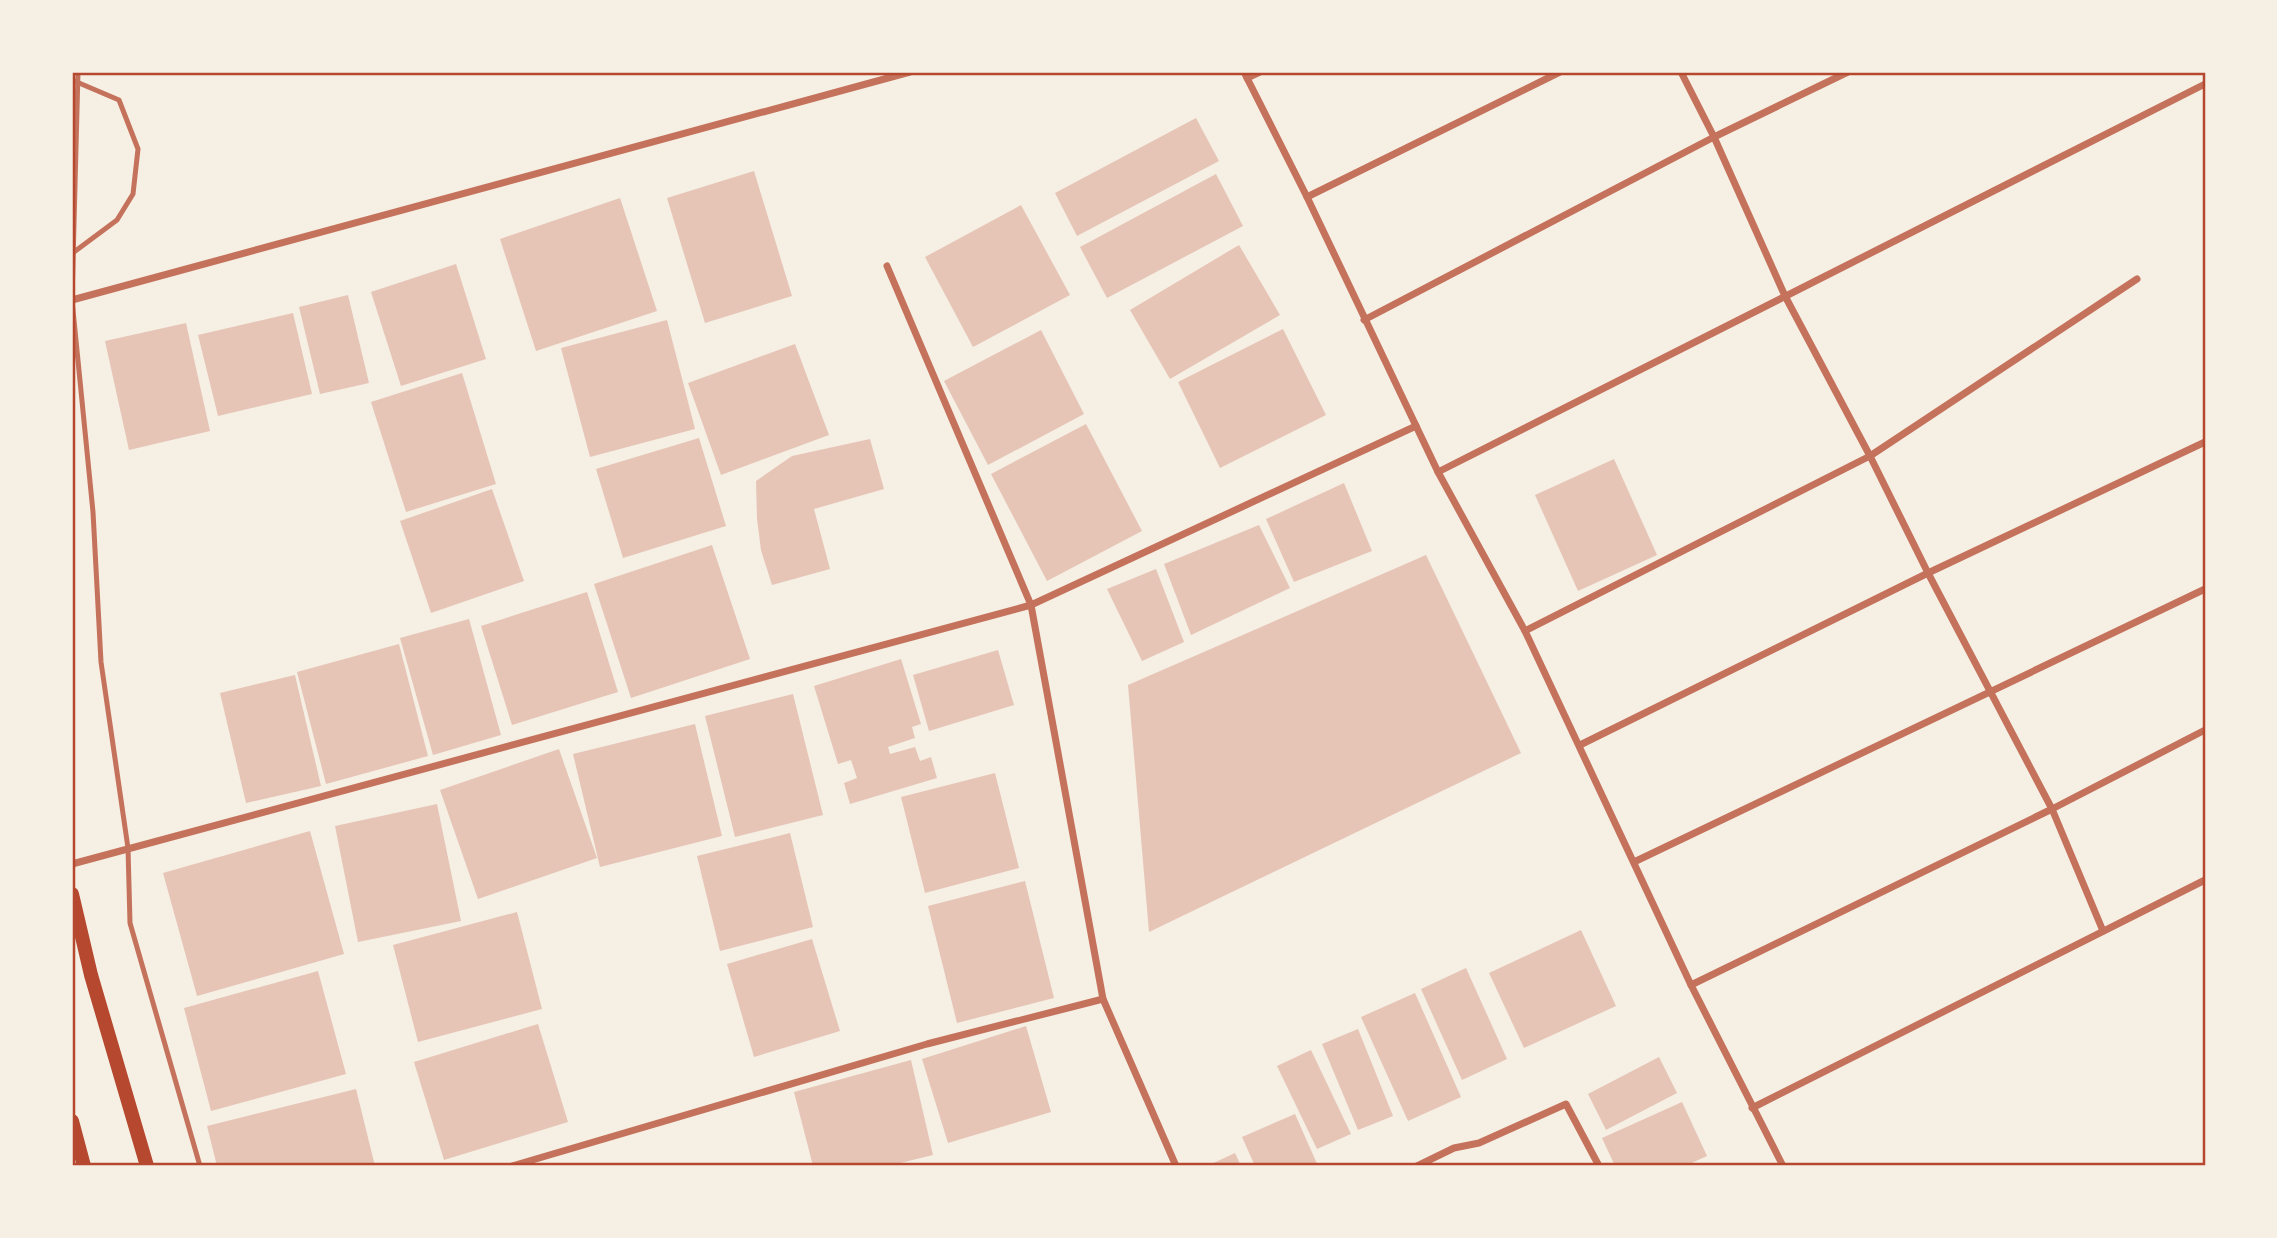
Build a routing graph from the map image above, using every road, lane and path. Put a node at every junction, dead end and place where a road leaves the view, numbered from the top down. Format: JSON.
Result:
{"nodes":[{"id":1,"x":78,"y":72,"type":"edge"},
{"id":2,"x":910,"y":72,"type":"edge"},
{"id":3,"x":1260,"y":72,"type":"edge"},
{"id":4,"x":1560,"y":72,"type":"edge"},
{"id":5,"x":1681,"y":72,"type":"edge"},
{"id":6,"x":1848,"y":72,"type":"edge"},
{"id":7,"x":1246,"y":75,"type":"edge"},
{"id":8,"x":75,"y":81,"type":"edge"},
{"id":9,"x":2205,"y":84,"type":"edge"},
{"id":10,"x":1714,"y":137,"type":"junction"},
{"id":11,"x":1307,"y":197,"type":"junction"},
{"id":12,"x":74,"y":252,"type":"junction"},
{"id":13,"x":887,"y":266,"type":"dead end"},
{"id":14,"x":2137,"y":279,"type":"dead end"},
{"id":15,"x":1785,"y":296,"type":"junction"},
{"id":16,"x":72,"y":300,"type":"edge"},
{"id":17,"x":1364,"y":320,"type":"junction"},
{"id":18,"x":1416,"y":426,"type":"junction"},
{"id":19,"x":2205,"y":442,"type":"edge"},
{"id":20,"x":1870,"y":456,"type":"junction"},
{"id":21,"x":1438,"y":472,"type":"junction"},
{"id":22,"x":1928,"y":573,"type":"junction"},
{"id":23,"x":2205,"y":589,"type":"edge"},
{"id":24,"x":1031,"y":605,"type":"junction"},
{"id":25,"x":1525,"y":631,"type":"junction"},
{"id":26,"x":1990,"y":691,"type":"junction"},
{"id":27,"x":2205,"y":730,"type":"edge"},
{"id":28,"x":1580,"y":745,"type":"junction"},
{"id":29,"x":2052,"y":809,"type":"junction"},
{"id":30,"x":128,"y":848,"type":"junction"},
{"id":31,"x":1634,"y":862,"type":"junction"},
{"id":32,"x":72,"y":864,"type":"edge"},
{"id":33,"x":2205,"y":880,"type":"edge"},
{"id":34,"x":72,"y":894,"type":"edge"},
{"id":35,"x":2103,"y":931,"type":"junction"},
{"id":36,"x":1691,"y":985,"type":"junction"},
{"id":37,"x":1103,"y":999,"type":"junction"},
{"id":38,"x":1752,"y":1108,"type":"junction"},
{"id":39,"x":72,"y":1122,"type":"edge"},
{"id":40,"x":84,"y":1166,"type":"edge"},
{"id":41,"x":147,"y":1166,"type":"edge"},
{"id":42,"x":200,"y":1166,"type":"edge"},
{"id":43,"x":512,"y":1166,"type":"edge"},
{"id":44,"x":1176,"y":1166,"type":"edge"},
{"id":45,"x":1417,"y":1166,"type":"edge"},
{"id":46,"x":1599,"y":1166,"type":"edge"},
{"id":47,"x":1783,"y":1166,"type":"edge"}],
"edges":[{"from":1,"to":8,"type":"lane"},
{"from":2,"to":16,"type":"street"},
{"from":3,"to":7,"type":"street"},
{"from":4,"to":11,"type":"street"},
{"from":5,"to":10,"type":"street"},
{"from":6,"to":10,"type":"street"},
{"from":7,"to":11,"type":"street"},
{"from":8,"to":12,"type":"lane"},
{"from":8,"to":12,"type":"lane"},
{"from":9,"to":15,"type":"street"},
{"from":10,"to":15,"type":"street"},
{"from":10,"to":17,"type":"street"},
{"from":11,"to":17,"type":"street"},
{"from":12,"to":16,"type":"lane"},
{"from":13,"to":24,"type":"street"},
{"from":14,"to":20,"type":"street"},
{"from":15,"to":20,"type":"street"},
{"from":15,"to":21,"type":"street"},
{"from":16,"to":30,"type":"lane"},
{"from":17,"to":18,"type":"street"},
{"from":18,"to":21,"type":"street"},
{"from":18,"to":24,"type":"street"},
{"from":19,"to":22,"type":"street"},
{"from":20,"to":22,"type":"street"},
{"from":20,"to":25,"type":"street"},
{"from":21,"to":25,"type":"street"},
{"from":22,"to":26,"type":"street"},
{"from":22,"to":28,"type":"street"},
{"from":23,"to":26,"type":"street"},
{"from":24,"to":30,"type":"street"},
{"from":24,"to":37,"type":"street"},
{"from":25,"to":28,"type":"street"},
{"from":26,"to":29,"type":"street"},
{"from":26,"to":31,"type":"street"},
{"from":27,"to":29,"type":"street"},
{"from":28,"to":31,"type":"street"},
{"from":29,"to":35,"type":"street"},
{"from":29,"to":36,"type":"street"},
{"from":30,"to":32,"type":"street"},
{"from":30,"to":42,"type":"lane"},
{"from":31,"to":36,"type":"street"},
{"from":33,"to":35,"type":"street"},
{"from":34,"to":41,"type":"main road"},
{"from":35,"to":38,"type":"street"},
{"from":36,"to":38,"type":"street"},
{"from":37,"to":43,"type":"street"},
{"from":37,"to":44,"type":"street"},
{"from":38,"to":47,"type":"street"},
{"from":39,"to":40,"type":"main road"},
{"from":45,"to":46,"type":"street"}]}
